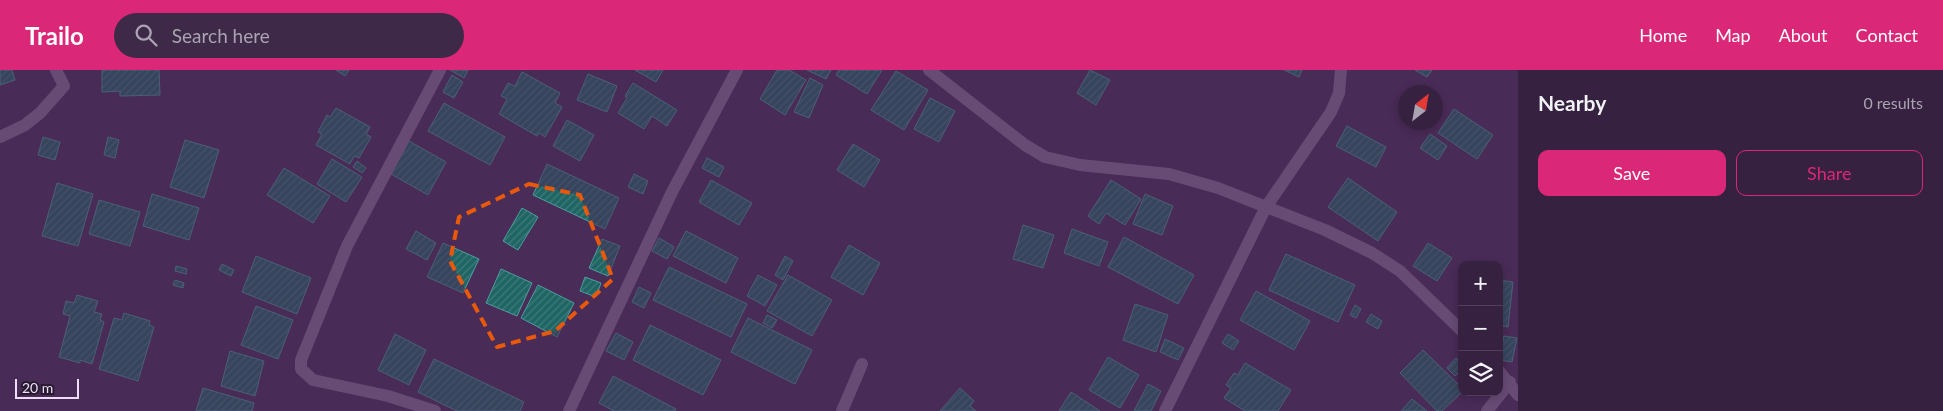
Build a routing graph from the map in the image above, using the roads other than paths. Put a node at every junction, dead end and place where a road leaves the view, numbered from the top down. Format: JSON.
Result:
{"nodes":[{"id":1,"x":56,"y":70,"type":"edge"},
{"id":2,"x":440,"y":70,"type":"edge"},
{"id":3,"x":737,"y":70,"type":"edge"},
{"id":4,"x":929,"y":70,"type":"edge"},
{"id":5,"x":1341,"y":70,"type":"edge"},
{"id":6,"x":0,"y":137,"type":"edge"},
{"id":7,"x":1266,"y":206,"type":"junction"},
{"id":8,"x":1458,"y":327,"type":"edge"},
{"id":9,"x":862,"y":364,"type":"dead end"},
{"id":10,"x":1503,"y":375,"type":"edge"},
{"id":11,"x":1510,"y":382,"type":"junction"},
{"id":12,"x":1518,"y":394,"type":"edge"},
{"id":13,"x":435,"y":411,"type":"edge"},
{"id":14,"x":569,"y":411,"type":"edge"},
{"id":15,"x":842,"y":411,"type":"edge"},
{"id":16,"x":1165,"y":411,"type":"edge"},
{"id":17,"x":1487,"y":411,"type":"edge"}],
"edges":[{"from":1,"to":6,"type":"street"},
{"from":2,"to":13,"type":"street"},
{"from":3,"to":14,"type":"street"},
{"from":4,"to":7,"type":"street"},
{"from":5,"to":7,"type":"street"},
{"from":7,"to":8,"type":"street"},
{"from":7,"to":16,"type":"street"},
{"from":9,"to":15,"type":"street"},
{"from":10,"to":11,"type":"street"},
{"from":11,"to":12,"type":"street"},
{"from":11,"to":17,"type":"street"}]}
